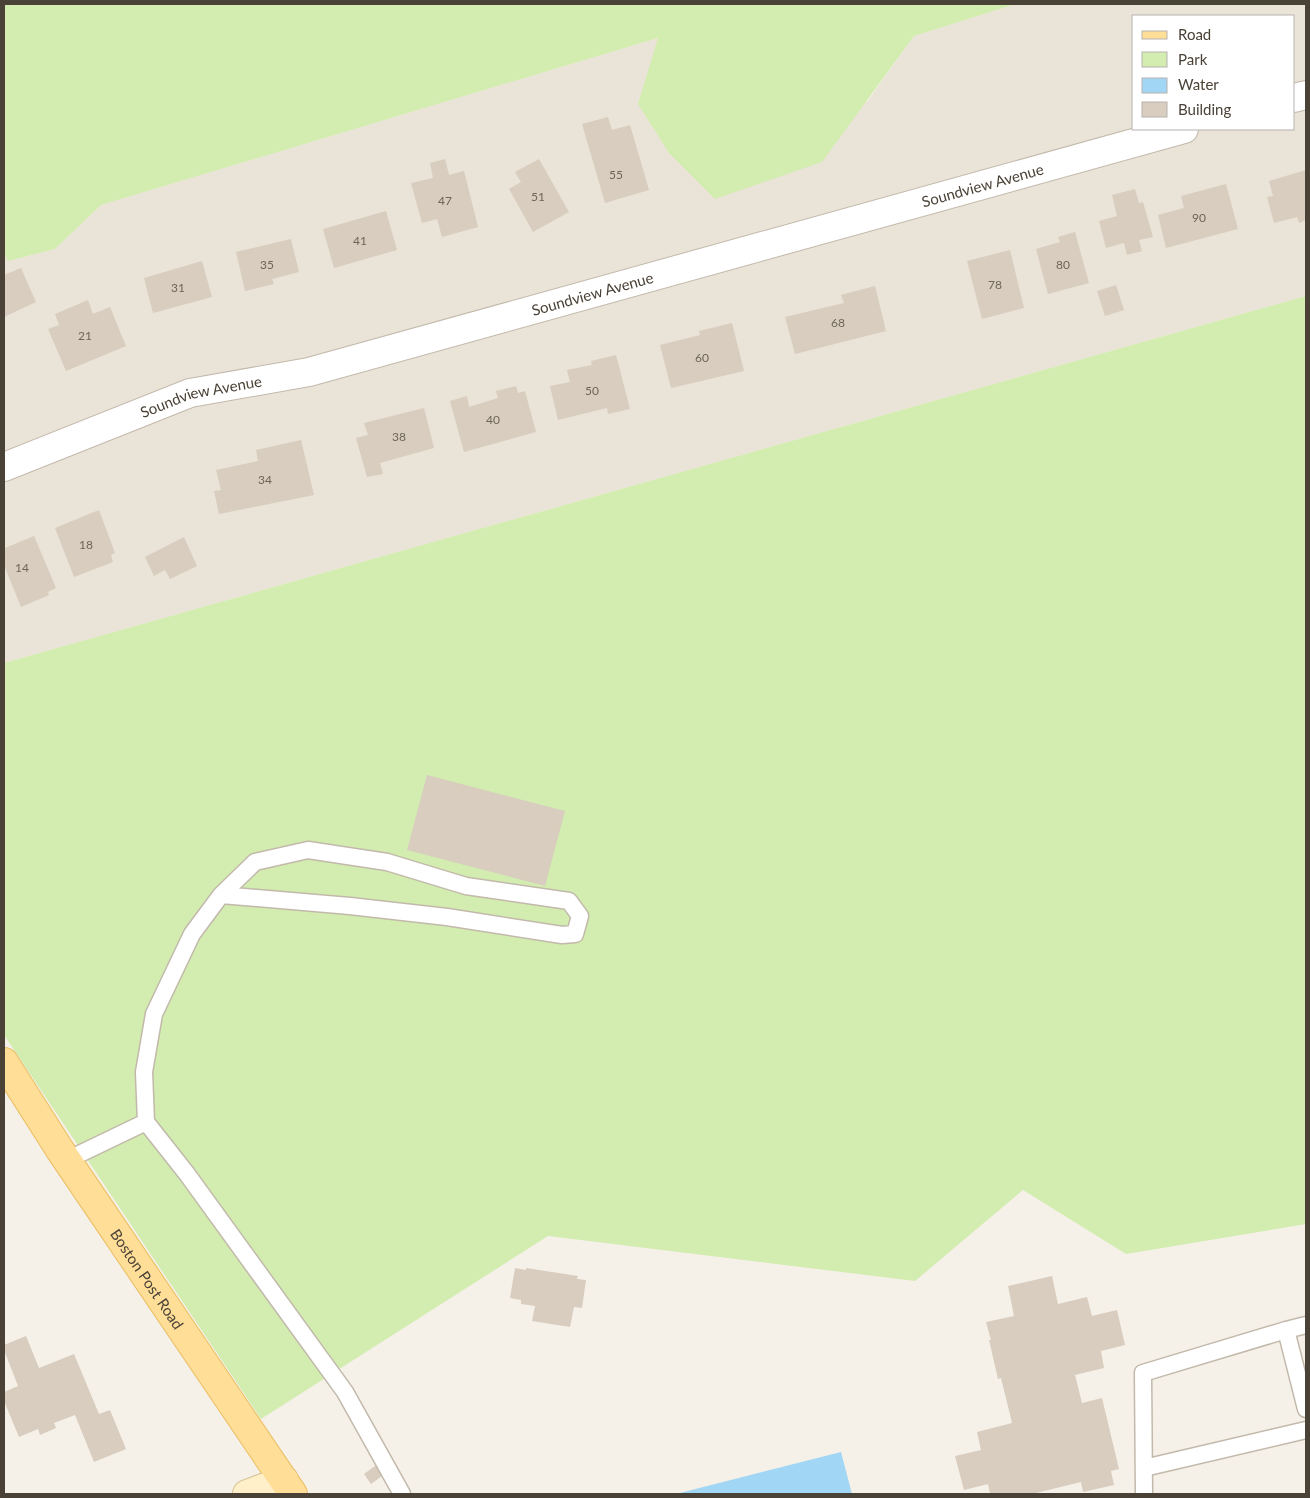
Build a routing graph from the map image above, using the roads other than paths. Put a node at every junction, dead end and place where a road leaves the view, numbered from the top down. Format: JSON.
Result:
{"nodes":[{"id":1,"x":1180,"y":130,"type":"edge"},
{"id":2,"x":4,"y":467,"type":"edge"},
{"id":3,"x":221,"y":896,"type":"junction"},
{"id":4,"x":4,"y":1062,"type":"edge"},
{"id":5,"x":146,"y":1122,"type":"junction"},
{"id":6,"x":67,"y":1160,"type":"junction"},
{"id":7,"x":1306,"y":1325,"type":"edge"},
{"id":8,"x":1286,"y":1330,"type":"junction"},
{"id":9,"x":1306,"y":1409,"type":"edge"},
{"id":10,"x":1306,"y":1430,"type":"edge"},
{"id":11,"x":1144,"y":1468,"type":"junction"},
{"id":12,"x":288,"y":1487,"type":"edge"},
{"id":13,"x":247,"y":1494,"type":"edge"},
{"id":14,"x":402,"y":1494,"type":"edge"},
{"id":15,"x":1144,"y":1494,"type":"edge"}],
"edges":[{"from":1,"to":2,"type":"street","name":"Soundview Avenue"},
{"from":3,"to":3,"type":"lane"},
{"from":3,"to":5,"type":"lane"},
{"from":4,"to":6,"type":"main road","name":"Boston Post Road"},
{"from":5,"to":6,"type":"lane"},
{"from":5,"to":14,"type":"lane"},
{"from":6,"to":12,"type":"main road","name":"Boston Post Road"},
{"from":7,"to":8,"type":"lane"},
{"from":8,"to":9,"type":"lane"},
{"from":8,"to":11,"type":"lane"},
{"from":10,"to":11,"type":"lane"},
{"from":11,"to":15,"type":"lane"},
{"from":12,"to":13,"type":"street"}]}
